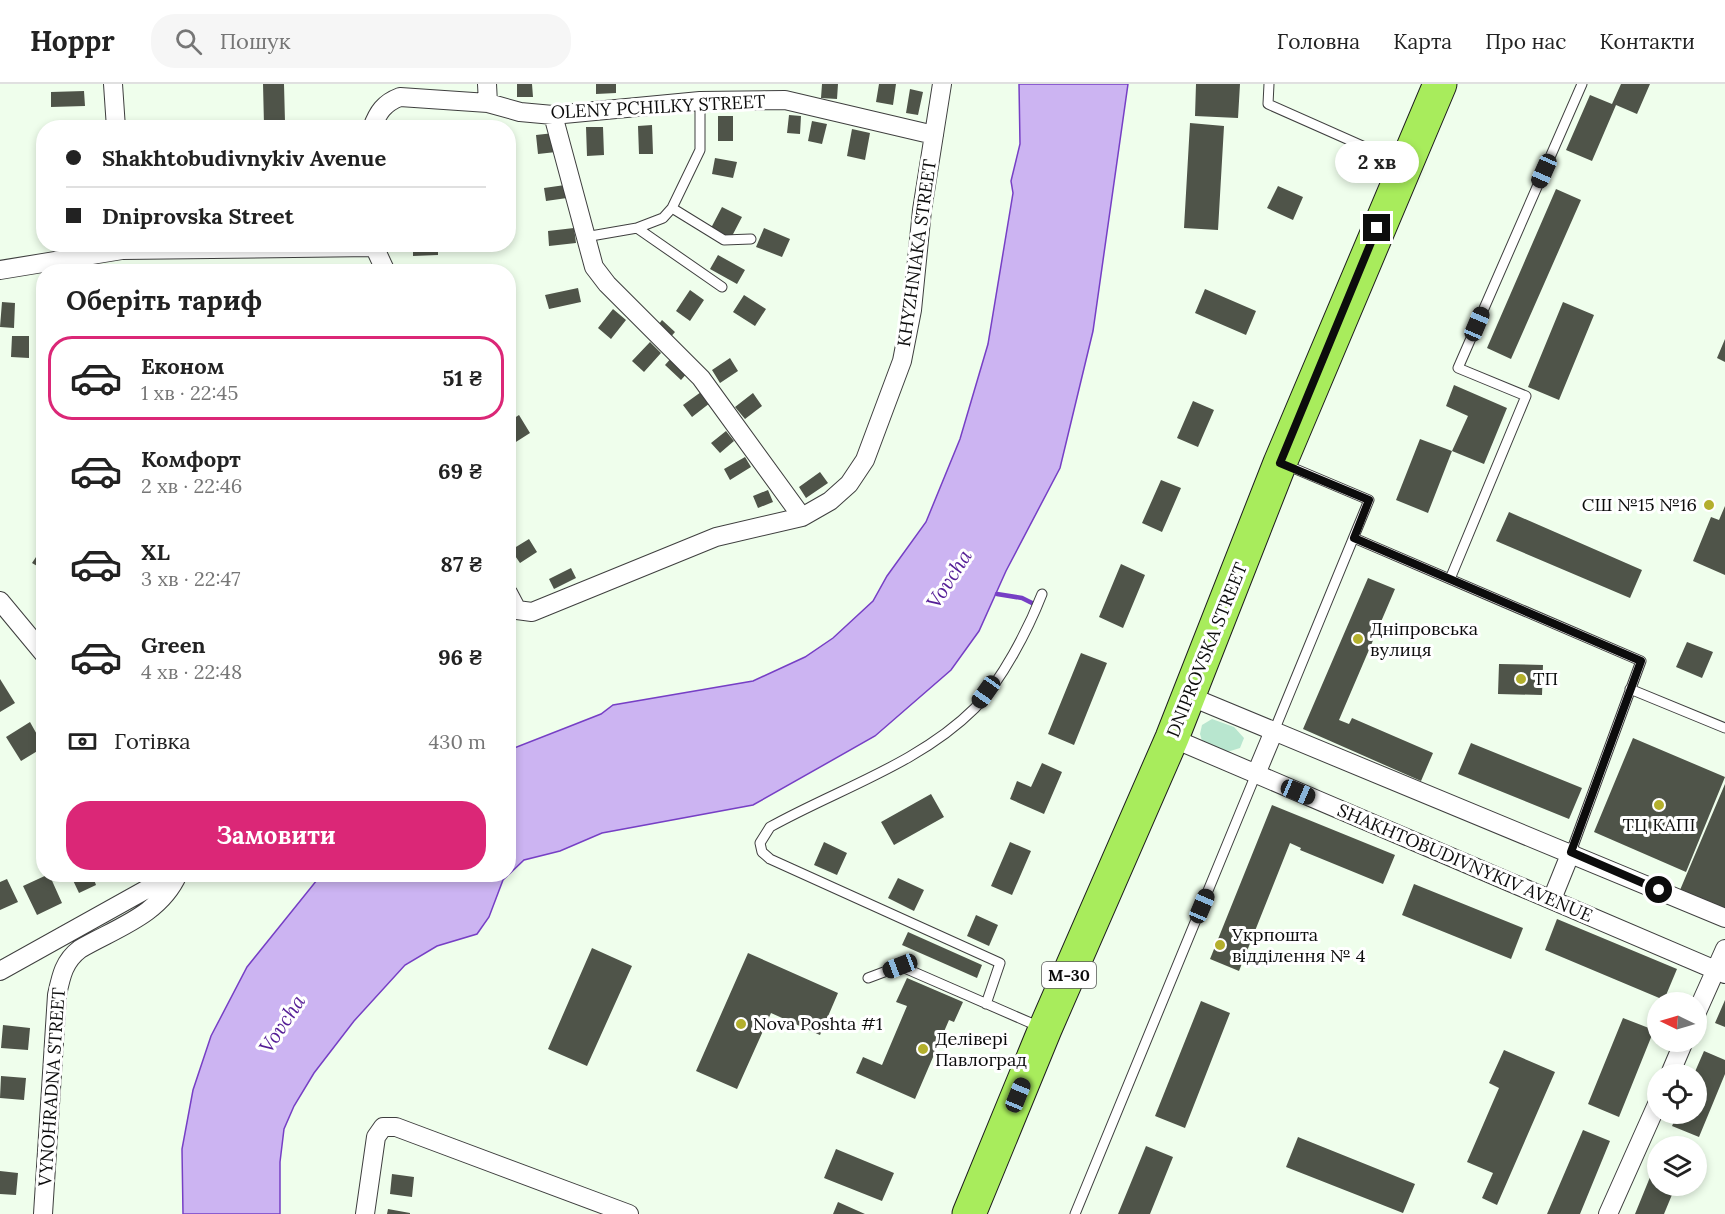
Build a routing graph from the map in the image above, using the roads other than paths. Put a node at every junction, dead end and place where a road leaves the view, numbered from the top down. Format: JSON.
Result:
{"nodes":[{"id":1,"x":114,"y":84,"type":"edge"},
{"id":2,"x":487,"y":84,"type":"edge"},
{"id":3,"x":942,"y":84,"type":"edge"},
{"id":4,"x":1269,"y":84,"type":"edge"},
{"id":5,"x":1440,"y":84,"type":"edge"},
{"id":6,"x":1582,"y":84,"type":"edge"},
{"id":7,"x":700,"y":101,"type":"junction"},
{"id":8,"x":488,"y":103,"type":"junction"},
{"id":9,"x":553,"y":115,"type":"junction"},
{"id":10,"x":116,"y":120,"type":"edge"},
{"id":11,"x":375,"y":120,"type":"edge"},
{"id":12,"x":934,"y":135,"type":"junction"},
{"id":13,"x":1404,"y":165,"type":"junction"},
{"id":14,"x":672,"y":208,"type":"junction"},
{"id":15,"x":637,"y":228,"type":"junction"},
{"id":16,"x":585,"y":237,"type":"junction"},
{"id":17,"x":751,"y":239,"type":"dead end"},
{"id":18,"x":100,"y":252,"type":"edge"},
{"id":19,"x":0,"y":270,"type":"edge"},
{"id":20,"x":722,"y":287,"type":"dead end"},
{"id":21,"x":1280,"y":463,"type":"junction"},
{"id":22,"x":802,"y":517,"type":"junction"},
{"id":23,"x":1354,"y":538,"type":"junction"},
{"id":24,"x":1450,"y":579,"type":"junction"},
{"id":25,"x":1042,"y":594,"type":"dead end"},
{"id":26,"x":0,"y":601,"type":"edge"},
{"id":27,"x":516,"y":612,"type":"edge"},
{"id":28,"x":36,"y":644,"type":"edge"},
{"id":29,"x":1630,"y":689,"type":"junction"},
{"id":30,"x":1189,"y":696,"type":"junction"},
{"id":31,"x":1725,"y":728,"type":"edge"},
{"id":32,"x":1274,"y":731,"type":"junction"},
{"id":33,"x":1172,"y":738,"type":"junction"},
{"id":34,"x":1256,"y":774,"type":"junction"},
{"id":35,"x":1571,"y":852,"type":"junction"},
{"id":36,"x":161,"y":882,"type":"edge"},
{"id":37,"x":174,"y":882,"type":"edge"},
{"id":38,"x":1552,"y":899,"type":"junction"},
{"id":39,"x":1725,"y":918,"type":"edge"},
{"id":40,"x":1725,"y":949,"type":"edge"},
{"id":41,"x":0,"y":971,"type":"edge"},
{"id":42,"x":1720,"y":972,"type":"edge"},
{"id":43,"x":868,"y":978,"type":"dead end"},
{"id":44,"x":1707,"y":995,"type":"edge"},
{"id":45,"x":986,"y":1004,"type":"junction"},
{"id":46,"x":1045,"y":1029,"type":"junction"},
{"id":47,"x":1648,"y":1124,"type":"edge"},
{"id":48,"x":577,"y":1206,"type":"edge"},
{"id":49,"x":43,"y":1214,"type":"edge"},
{"id":50,"x":365,"y":1214,"type":"edge"},
{"id":51,"x":629,"y":1214,"type":"edge"},
{"id":52,"x":969,"y":1214,"type":"edge"},
{"id":53,"x":1075,"y":1214,"type":"edge"},
{"id":54,"x":1608,"y":1214,"type":"edge"}],
"edges":[{"from":1,"to":10,"type":"street"},
{"from":2,"to":8,"type":"street"},
{"from":3,"to":12,"type":"street","name":"KHYZHNIAKA STREET"},
{"from":4,"to":13,"type":"lane"},
{"from":5,"to":13,"type":"highway","name":"DNIPROVSKA STREET","number":"М-30"},
{"from":6,"to":24,"type":"lane"},
{"from":7,"to":9,"type":"street","name":"OLENY PCHILKY STREET"},
{"from":7,"to":12,"type":"street","name":"OLENY PCHILKY STREET"},
{"from":7,"to":14,"type":"lane"},
{"from":8,"to":9,"type":"street","name":"OLENY PCHILKY STREET"},
{"from":8,"to":11,"type":"street","name":"OLENY PCHILKY STREET"},
{"from":9,"to":16,"type":"street"},
{"from":12,"to":22,"type":"street","name":"KHYZHNIAKA STREET"},
{"from":13,"to":21,"type":"highway","name":"DNIPROVSKA STREET","number":"М-30"},
{"from":14,"to":15,"type":"lane"},
{"from":14,"to":17,"type":"lane"},
{"from":15,"to":16,"type":"lane"},
{"from":15,"to":20,"type":"lane"},
{"from":16,"to":22,"type":"street"},
{"from":18,"to":19,"type":"street"},
{"from":21,"to":23,"type":"lane"},
{"from":21,"to":30,"type":"highway","name":"DNIPROVSKA STREET","number":"М-30"},
{"from":22,"to":27,"type":"street","name":"KHYZHNIAKA STREET"},
{"from":23,"to":24,"type":"lane"},
{"from":23,"to":32,"type":"lane"},
{"from":24,"to":29,"type":"lane"},
{"from":25,"to":45,"type":"lane"},
{"from":26,"to":28,"type":"street"},
{"from":29,"to":31,"type":"lane"},
{"from":29,"to":35,"type":"lane"},
{"from":30,"to":32,"type":"street"},
{"from":30,"to":33,"type":"highway","name":"DNIPROVSKA STREET","number":"М-30"},
{"from":32,"to":34,"type":"street"},
{"from":32,"to":35,"type":"street"},
{"from":33,"to":34,"type":"street","name":"SHAKHTOBUDIVNYKIV AVENUE"},
{"from":33,"to":46,"type":"highway","name":"DNIPROVSKA STREET","number":"М-30"},
{"from":34,"to":38,"type":"street","name":"SHAKHTOBUDIVNYKIV AVENUE"},
{"from":34,"to":53,"type":"lane"},
{"from":35,"to":38,"type":"street"},
{"from":35,"to":39,"type":"street"},
{"from":36,"to":41,"type":"street"},
{"from":37,"to":49,"type":"street","name":"VYNOHRADNA STREET"},
{"from":38,"to":42,"type":"street","name":"SHAKHTOBUDIVNYKIV AVENUE"},
{"from":40,"to":42,"type":"street"},
{"from":42,"to":44,"type":"street"},
{"from":43,"to":45,"type":"lane"},
{"from":45,"to":46,"type":"lane"},
{"from":46,"to":52,"type":"highway","name":"DNIPROVSKA STREET","number":"М-30"},
{"from":47,"to":54,"type":"street"},
{"from":48,"to":50,"type":"street"},
{"from":48,"to":51,"type":"street"}]}
